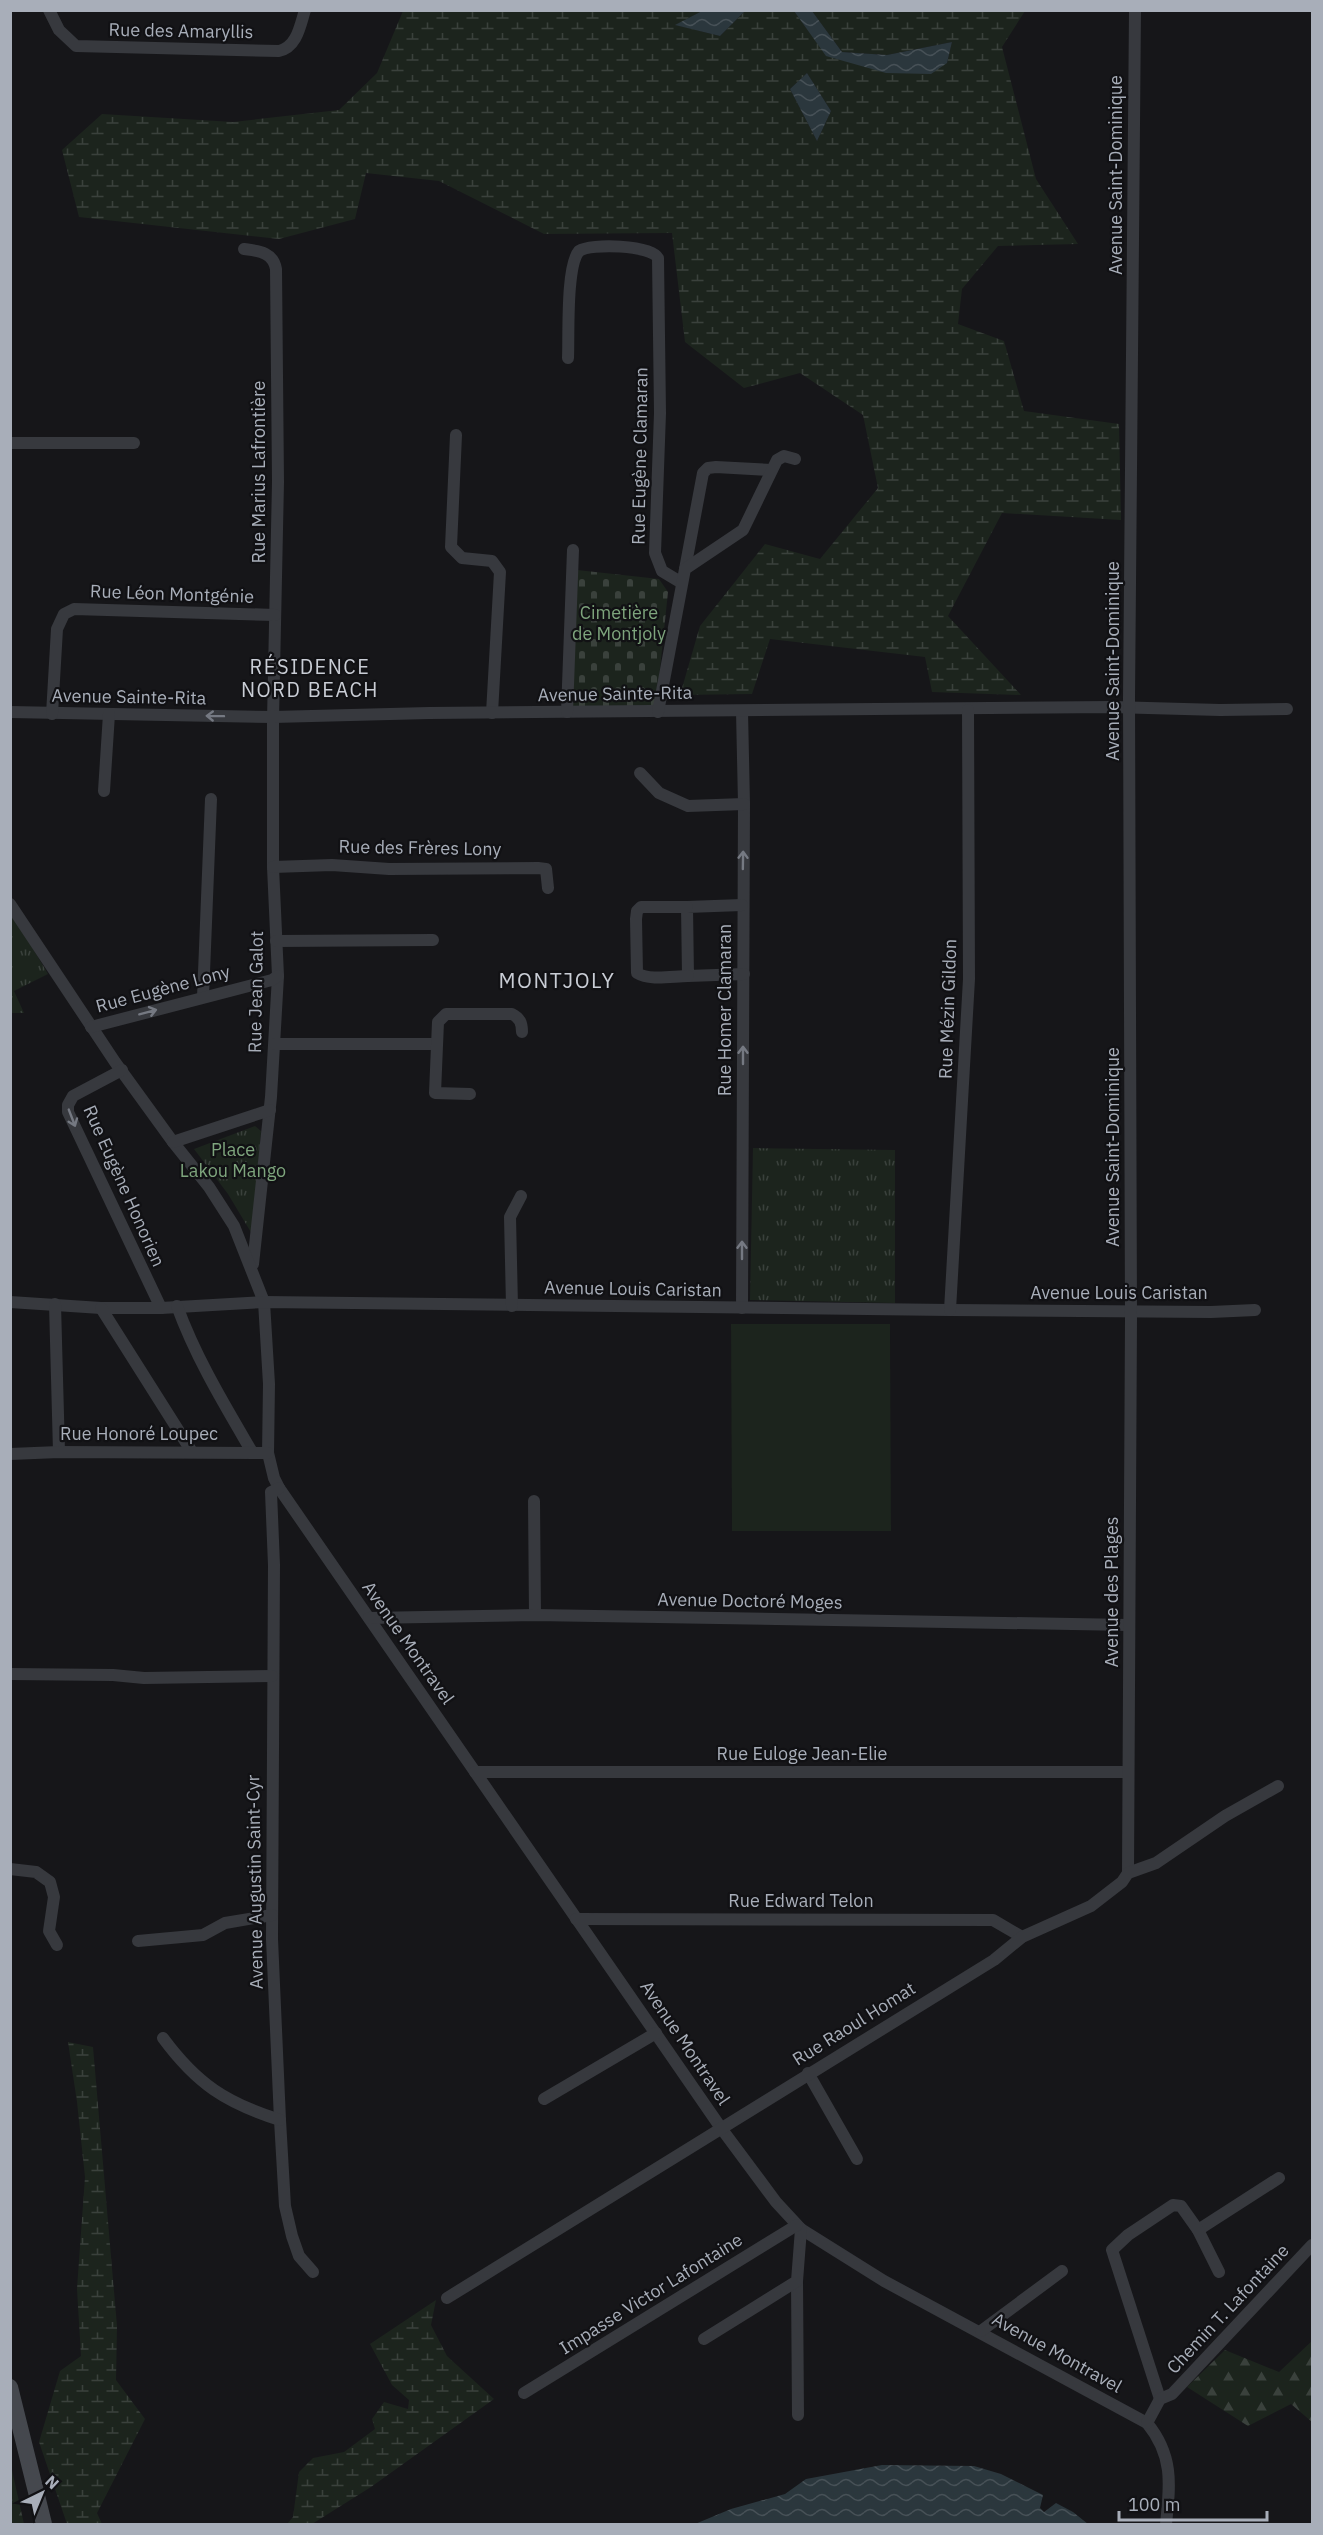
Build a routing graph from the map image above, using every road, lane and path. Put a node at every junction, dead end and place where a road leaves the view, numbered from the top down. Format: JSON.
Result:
{"nodes":[{"id":1,"x":49,"y":10,"type":"edge"},
{"id":2,"x":305,"y":10,"type":"edge"},
{"id":3,"x":1135,"y":10,"type":"edge"},
{"id":4,"x":244,"y":249,"type":"dead end"},
{"id":5,"x":568,"y":358,"type":"dead end"},
{"id":6,"x":456,"y":435,"type":"dead end"},
{"id":7,"x":10,"y":443,"type":"edge"},
{"id":8,"x":134,"y":444,"type":"dead end"},
{"id":9,"x":795,"y":459,"type":"dead end"},
{"id":10,"x":771,"y":470,"type":"junction"},
{"id":11,"x":573,"y":550,"type":"dead end"},
{"id":12,"x":685,"y":569,"type":"junction"},
{"id":13,"x":682,"y":583,"type":"junction"},
{"id":14,"x":275,"y":615,"type":"junction"},
{"id":15,"x":1130,"y":708,"type":"junction"},
{"id":16,"x":1287,"y":709,"type":"dead end"},
{"id":17,"x":968,"y":710,"type":"junction"},
{"id":18,"x":741,"y":711,"type":"junction"},
{"id":19,"x":10,"y":712,"type":"edge"},
{"id":20,"x":492,"y":712,"type":"junction"},
{"id":21,"x":567,"y":712,"type":"junction"},
{"id":22,"x":664,"y":712,"type":"junction"},
{"id":23,"x":52,"y":714,"type":"junction"},
{"id":24,"x":109,"y":714,"type":"junction"},
{"id":25,"x":273,"y":717,"type":"junction"},
{"id":26,"x":640,"y":773,"type":"dead end"},
{"id":27,"x":104,"y":790,"type":"dead end"},
{"id":28,"x":212,"y":799,"type":"dead end"},
{"id":29,"x":744,"y":804,"type":"junction"},
{"id":30,"x":273,"y":867,"type":"junction"},
{"id":31,"x":548,"y":888,"type":"dead end"},
{"id":32,"x":10,"y":904,"type":"edge"},
{"id":33,"x":742,"y":905,"type":"junction"},
{"id":34,"x":687,"y":907,"type":"junction"},
{"id":35,"x":433,"y":940,"type":"dead end"},
{"id":36,"x":276,"y":941,"type":"junction"},
{"id":37,"x":744,"y":974,"type":"junction"},
{"id":38,"x":278,"y":976,"type":"junction"},
{"id":39,"x":688,"y":976,"type":"junction"},
{"id":40,"x":203,"y":997,"type":"junction"},
{"id":41,"x":91,"y":1027,"type":"junction"},
{"id":42,"x":522,"y":1032,"type":"dead end"},
{"id":43,"x":274,"y":1044,"type":"junction"},
{"id":44,"x":436,"y":1044,"type":"junction"},
{"id":45,"x":122,"y":1070,"type":"junction"},
{"id":46,"x":470,"y":1094,"type":"dead end"},
{"id":47,"x":270,"y":1110,"type":"junction"},
{"id":48,"x":173,"y":1142,"type":"junction"},
{"id":49,"x":521,"y":1196,"type":"dead end"},
{"id":50,"x":253,"y":1268,"type":"junction"},
{"id":51,"x":10,"y":1302,"type":"edge"},
{"id":52,"x":264,"y":1302,"type":"junction"},
{"id":53,"x":55,"y":1304,"type":"junction"},
{"id":54,"x":177,"y":1306,"type":"junction"},
{"id":55,"x":512,"y":1306,"type":"junction"},
{"id":56,"x":101,"y":1308,"type":"junction"},
{"id":57,"x":161,"y":1308,"type":"junction"},
{"id":58,"x":742,"y":1308,"type":"junction"},
{"id":59,"x":950,"y":1310,"type":"junction"},
{"id":60,"x":1255,"y":1310,"type":"dead end"},
{"id":61,"x":1131,"y":1311,"type":"junction"},
{"id":62,"x":58,"y":1452,"type":"junction"},
{"id":63,"x":192,"y":1452,"type":"junction"},
{"id":64,"x":252,"y":1452,"type":"junction"},
{"id":65,"x":268,"y":1453,"type":"junction"},
{"id":66,"x":10,"y":1455,"type":"edge"},
{"id":67,"x":279,"y":1488,"type":"junction"},
{"id":68,"x":534,"y":1501,"type":"dead end"},
{"id":69,"x":536,"y":1615,"type":"junction"},
{"id":70,"x":369,"y":1618,"type":"junction"},
{"id":71,"x":1129,"y":1624,"type":"junction"},
{"id":72,"x":10,"y":1674,"type":"edge"},
{"id":73,"x":272,"y":1676,"type":"junction"},
{"id":74,"x":475,"y":1772,"type":"junction"},
{"id":75,"x":1128,"y":1772,"type":"junction"},
{"id":76,"x":1278,"y":1786,"type":"dead end"},
{"id":77,"x":10,"y":1869,"type":"edge"},
{"id":78,"x":1128,"y":1873,"type":"junction"},
{"id":79,"x":272,"y":1915,"type":"junction"},
{"id":80,"x":576,"y":1919,"type":"junction"},
{"id":81,"x":1022,"y":1937,"type":"junction"},
{"id":82,"x":138,"y":1941,"type":"dead end"},
{"id":83,"x":57,"y":1945,"type":"dead end"},
{"id":84,"x":656,"y":2033,"type":"junction"},
{"id":85,"x":163,"y":2038,"type":"dead end"},
{"id":86,"x":808,"y":2073,"type":"junction"},
{"id":87,"x":544,"y":2099,"type":"dead end"},
{"id":88,"x":280,"y":2120,"type":"junction"},
{"id":89,"x":721,"y":2128,"type":"junction"},
{"id":90,"x":857,"y":2159,"type":"dead end"},
{"id":91,"x":1279,"y":2178,"type":"dead end"},
{"id":92,"x":799,"y":2227,"type":"junction"},
{"id":93,"x":1198,"y":2230,"type":"junction"},
{"id":94,"x":1312,"y":2245,"type":"edge"},
{"id":95,"x":1062,"y":2271,"type":"dead end"},
{"id":96,"x":314,"y":2272,"type":"dead end"},
{"id":97,"x":1219,"y":2272,"type":"dead end"},
{"id":98,"x":797,"y":2281,"type":"junction"},
{"id":99,"x":447,"y":2298,"type":"dead end"},
{"id":100,"x":981,"y":2331,"type":"junction"},
{"id":101,"x":704,"y":2339,"type":"dead end"},
{"id":102,"x":10,"y":2387,"type":"edge"},
{"id":103,"x":524,"y":2393,"type":"dead end"},
{"id":104,"x":1160,"y":2399,"type":"junction"},
{"id":105,"x":798,"y":2415,"type":"dead end"},
{"id":106,"x":1147,"y":2423,"type":"junction"},
{"id":107,"x":44,"y":2524,"type":"edge"},
{"id":108,"x":1166,"y":2524,"type":"edge"}],
"edges":[{"from":1,"to":2,"type":"street","name":"Rue des Amaryllis"},
{"from":3,"to":15,"type":"street","name":"Avenue Saint-Dominique"},
{"from":4,"to":14,"type":"street","name":"Rue Marius Lafrontière"},
{"from":5,"to":13,"type":"street","name":"Rue Eugène Clamaran"},
{"from":6,"to":20,"type":"street"},
{"from":7,"to":8,"type":"street"},
{"from":9,"to":10,"type":"street"},
{"from":10,"to":12,"type":"street"},
{"from":10,"to":12,"type":"street"},
{"from":11,"to":21,"type":"street"},
{"from":12,"to":13,"type":"street"},
{"from":13,"to":22,"type":"street"},
{"from":14,"to":23,"type":"street","name":"Rue Léon Montgénie"},
{"from":14,"to":25,"type":"street","name":"Rue Marius Lafrontière"},
{"from":15,"to":16,"type":"street","name":"Avenue Sainte-Rita"},
{"from":15,"to":17,"type":"street","name":"Avenue Sainte-Rita"},
{"from":15,"to":61,"type":"street","name":"Avenue Saint-Dominique"},
{"from":17,"to":18,"type":"street","name":"Avenue Sainte-Rita"},
{"from":17,"to":59,"type":"street","name":"Rue Mézin Gildon"},
{"from":18,"to":22,"type":"street","name":"Avenue Sainte-Rita"},
{"from":18,"to":29,"type":"street","name":"Rue Homer Clamaran"},
{"from":19,"to":23,"type":"street","name":"Avenue Sainte-Rita"},
{"from":20,"to":21,"type":"street","name":"Avenue Sainte-Rita"},
{"from":20,"to":25,"type":"street","name":"Avenue Sainte-Rita"},
{"from":21,"to":22,"type":"street","name":"Avenue Sainte-Rita"},
{"from":23,"to":24,"type":"street","name":"Avenue Sainte-Rita"},
{"from":25,"to":24,"type":"street","name":"Avenue Sainte-Rita","one_way":true},
{"from":24,"to":27,"type":"street"},
{"from":25,"to":30,"type":"street","name":"Rue Jean Galot"},
{"from":26,"to":29,"type":"street"},
{"from":28,"to":40,"type":"street"},
{"from":33,"to":29,"type":"street","name":"Rue Homer Clamaran","one_way":true},
{"from":30,"to":31,"type":"street","name":"Rue des Frères Lony"},
{"from":30,"to":36,"type":"street","name":"Rue Jean Galot"},
{"from":32,"to":41,"type":"street","name":"Avenue Montravel"},
{"from":33,"to":34,"type":"street"},
{"from":33,"to":37,"type":"street","name":"Rue Homer Clamaran"},
{"from":34,"to":39,"type":"street"},
{"from":34,"to":39,"type":"street"},
{"from":35,"to":36,"type":"street"},
{"from":36,"to":38,"type":"street","name":"Rue Jean Galot"},
{"from":37,"to":39,"type":"street"},
{"from":58,"to":37,"type":"street","name":"Rue Homer Clamaran","one_way":true},
{"from":38,"to":40,"type":"street","name":"Rue Eugène Lony"},
{"from":38,"to":43,"type":"street","name":"Rue Jean Galot"},
{"from":41,"to":40,"type":"street","name":"Rue Eugène Lony","one_way":true},
{"from":41,"to":45,"type":"street","name":"Avenue Montravel"},
{"from":42,"to":44,"type":"street"},
{"from":43,"to":44,"type":"street"},
{"from":43,"to":47,"type":"street","name":"Rue Jean Galot"},
{"from":44,"to":46,"type":"street"},
{"from":45,"to":48,"type":"street","name":"Avenue Montravel"},
{"from":45,"to":57,"type":"street","name":"Rue Eugène Honorien","one_way":true},
{"from":47,"to":48,"type":"street"},
{"from":47,"to":50,"type":"street","name":"Rue Jean Galot"},
{"from":48,"to":50,"type":"street","name":"Avenue Montravel"},
{"from":49,"to":55,"type":"street"},
{"from":50,"to":52,"type":"street","name":"Avenue Montravel"},
{"from":51,"to":53,"type":"street","name":"Avenue Louis Caristan"},
{"from":52,"to":54,"type":"street","name":"Avenue Louis Caristan"},
{"from":52,"to":55,"type":"street","name":"Avenue Louis Caristan"},
{"from":52,"to":65,"type":"street","name":"Avenue Montravel"},
{"from":53,"to":56,"type":"street","name":"Avenue Louis Caristan"},
{"from":53,"to":62,"type":"street"},
{"from":54,"to":57,"type":"street","name":"Avenue Louis Caristan"},
{"from":54,"to":64,"type":"street"},
{"from":55,"to":58,"type":"street","name":"Avenue Louis Caristan"},
{"from":56,"to":57,"type":"street","name":"Avenue Louis Caristan"},
{"from":56,"to":63,"type":"street"},
{"from":58,"to":59,"type":"street","name":"Avenue Louis Caristan"},
{"from":59,"to":61,"type":"street","name":"Avenue Louis Caristan"},
{"from":60,"to":61,"type":"street","name":"Avenue Louis Caristan"},
{"from":61,"to":71,"type":"street","name":"Avenue des Plages"},
{"from":62,"to":63,"type":"street","name":"Rue Honoré Loupec"},
{"from":62,"to":66,"type":"street","name":"Rue Honoré Loupec"},
{"from":63,"to":64,"type":"street","name":"Rue Honoré Loupec"},
{"from":64,"to":65,"type":"street","name":"Rue Honoré Loupec"},
{"from":65,"to":67,"type":"street","name":"Avenue Montravel"},
{"from":67,"to":70,"type":"street","name":"Avenue Montravel"},
{"from":67,"to":73,"type":"street","name":"Avenue Augustin Saint-Cyr"},
{"from":68,"to":69,"type":"street"},
{"from":69,"to":70,"type":"street","name":"Avenue Doctoré Moges"},
{"from":69,"to":71,"type":"street","name":"Avenue Doctoré Moges"},
{"from":70,"to":74,"type":"street","name":"Avenue Montravel"},
{"from":71,"to":75,"type":"street","name":"Avenue des Plages"},
{"from":72,"to":73,"type":"street"},
{"from":73,"to":79,"type":"street","name":"Avenue Augustin Saint-Cyr"},
{"from":74,"to":75,"type":"street","name":"Rue Euloge Jean-Elie"},
{"from":74,"to":80,"type":"street","name":"Avenue Montravel"},
{"from":75,"to":78,"type":"street","name":"Avenue des Plages"},
{"from":76,"to":78,"type":"street","name":"Rue Raoul Homat"},
{"from":77,"to":83,"type":"street"},
{"from":78,"to":81,"type":"street","name":"Rue Raoul Homat"},
{"from":79,"to":82,"type":"street"},
{"from":79,"to":88,"type":"street","name":"Avenue Augustin Saint-Cyr"},
{"from":80,"to":81,"type":"street","name":"Rue Edward Telon"},
{"from":80,"to":84,"type":"street","name":"Avenue Montravel"},
{"from":81,"to":86,"type":"street","name":"Rue Raoul Homat"},
{"from":84,"to":87,"type":"street"},
{"from":84,"to":89,"type":"street","name":"Avenue Montravel"},
{"from":85,"to":88,"type":"street"},
{"from":86,"to":89,"type":"street","name":"Rue Raoul Homat"},
{"from":86,"to":90,"type":"street"},
{"from":88,"to":96,"type":"street","name":"Avenue Augustin Saint-Cyr"},
{"from":89,"to":92,"type":"street","name":"Avenue Montravel"},
{"from":89,"to":99,"type":"street","name":"Rue Raoul Homat"},
{"from":91,"to":93,"type":"street"},
{"from":92,"to":98,"type":"street"},
{"from":92,"to":100,"type":"street","name":"Avenue Montravel"},
{"from":92,"to":103,"type":"street","name":"Impasse Victor Lafontaine"},
{"from":93,"to":97,"type":"street"},
{"from":93,"to":104,"type":"street"},
{"from":94,"to":104,"type":"street","name":"Chemin T. Lafontaine"},
{"from":95,"to":100,"type":"street"},
{"from":98,"to":101,"type":"street"},
{"from":98,"to":105,"type":"street"},
{"from":100,"to":106,"type":"street","name":"Avenue Montravel"},
{"from":102,"to":107,"type":"street"},
{"from":104,"to":106,"type":"street","name":"Chemin T. Lafontaine"},
{"from":106,"to":108,"type":"street","name":"Avenue Montravel"}]}
